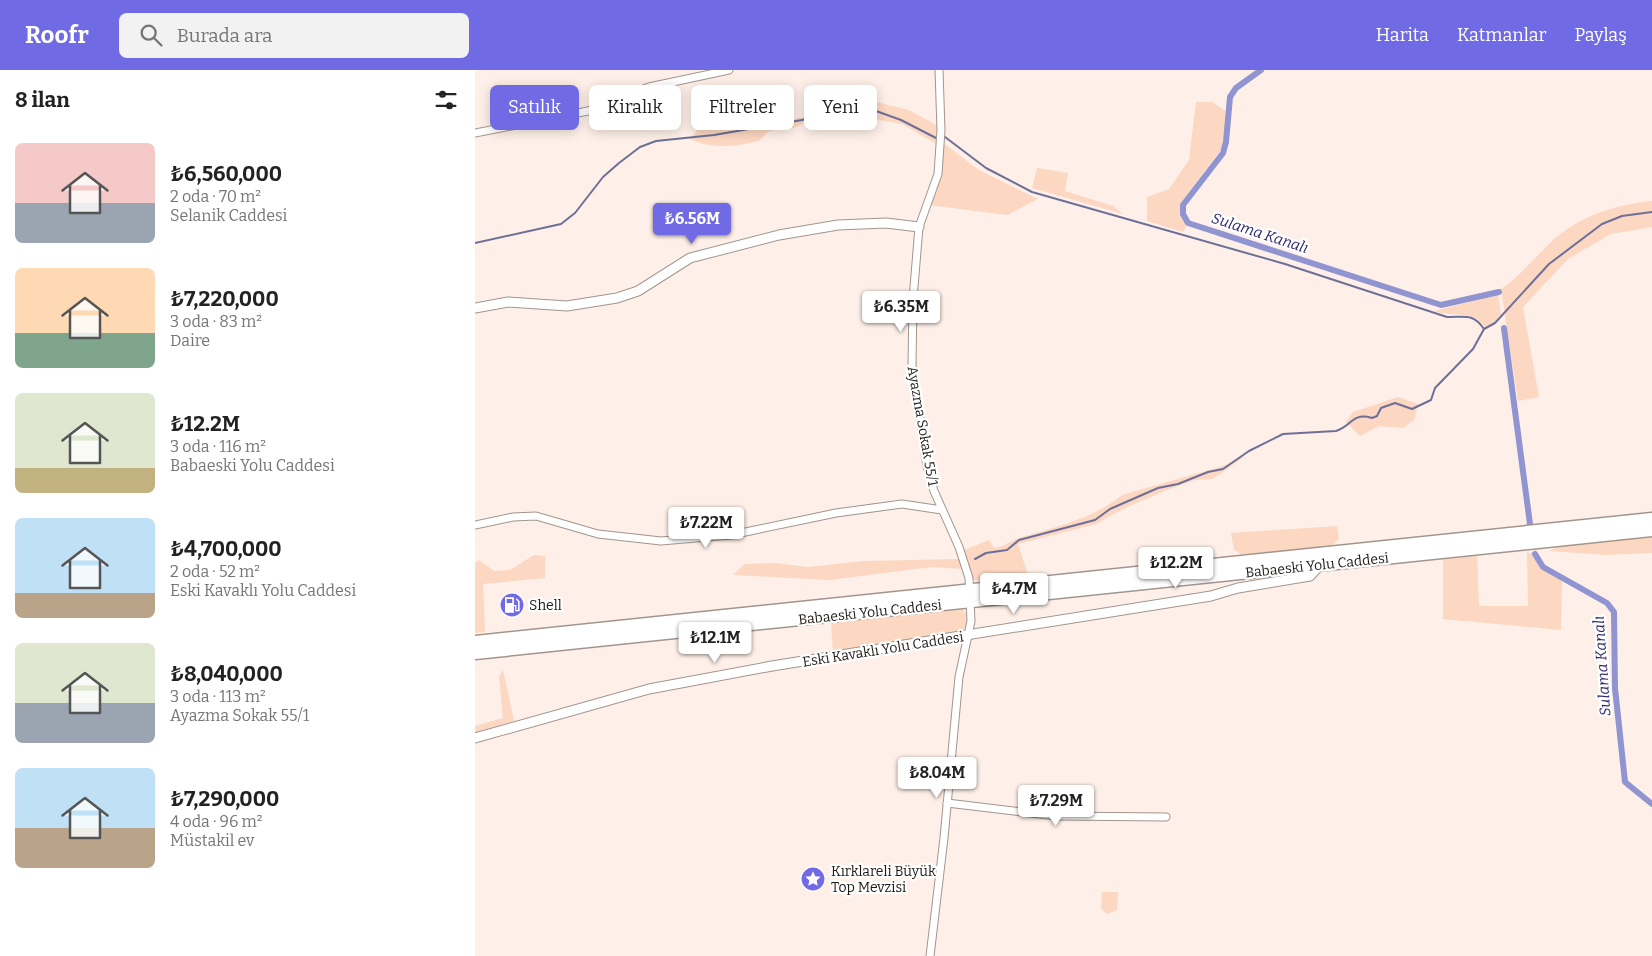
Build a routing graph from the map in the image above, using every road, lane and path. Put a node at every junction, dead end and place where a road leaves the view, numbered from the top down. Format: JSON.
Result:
{"nodes":[{"id":1,"x":729,"y":70,"type":"edge"},
{"id":2,"x":939,"y":70,"type":"edge"},
{"id":3,"x":475,"y":133,"type":"edge"},
{"id":4,"x":919,"y":227,"type":"junction"},
{"id":5,"x":475,"y":308,"type":"edge"},
{"id":6,"x":942,"y":510,"type":"junction"},
{"id":7,"x":1652,"y":519,"type":"edge"},
{"id":8,"x":475,"y":525,"type":"edge"},
{"id":9,"x":1652,"y":530,"type":"edge"},
{"id":10,"x":1549,"y":536,"type":"junction"},
{"id":11,"x":1320,"y":565,"type":"junction"},
{"id":12,"x":970,"y":595,"type":"junction"},
{"id":13,"x":966,"y":636,"type":"junction"},
{"id":14,"x":475,"y":642,"type":"edge"},
{"id":15,"x":475,"y":653,"type":"edge"},
{"id":16,"x":475,"y":738,"type":"edge"},
{"id":17,"x":947,"y":803,"type":"junction"},
{"id":18,"x":1165,"y":817,"type":"dead end"},
{"id":19,"x":930,"y":956,"type":"edge"}],
"edges":[{"from":1,"to":3,"type":"street"},
{"from":2,"to":4,"type":"street","name":"Ayazma Sokak 55/1"},
{"from":4,"to":5,"type":"street"},
{"from":4,"to":6,"type":"street","name":"Ayazma Sokak 55/1"},
{"from":6,"to":8,"type":"street"},
{"from":6,"to":12,"type":"street","name":"Ayazma Sokak 55/1"},
{"from":7,"to":10,"type":"highway","name":"Babaeski Yolu Caddesi"},
{"from":9,"to":10,"type":"highway","name":"Babaeski Yolu Caddesi"},
{"from":10,"to":11,"type":"highway","name":"Babaeski Yolu Caddesi"},
{"from":10,"to":12,"type":"highway","name":"Babaeski Yolu Caddesi"},
{"from":11,"to":12,"type":"highway","name":"Babaeski Yolu Caddesi"},
{"from":11,"to":13,"type":"street","name":"Eski Kavaklı Yolu Caddesi"},
{"from":12,"to":13,"type":"street","name":"Ayazma Sokak 55/1"},
{"from":12,"to":14,"type":"highway","name":"Babaeski Yolu Caddesi"},
{"from":12,"to":15,"type":"highway","name":"Babaeski Yolu Caddesi"},
{"from":13,"to":16,"type":"street","name":"Eski Kavaklı Yolu Caddesi"},
{"from":13,"to":17,"type":"street","name":"Ayazma Sokak 55/1"},
{"from":17,"to":18,"type":"street"},
{"from":17,"to":19,"type":"street","name":"Ayazma Sokak 55/1"}]}
